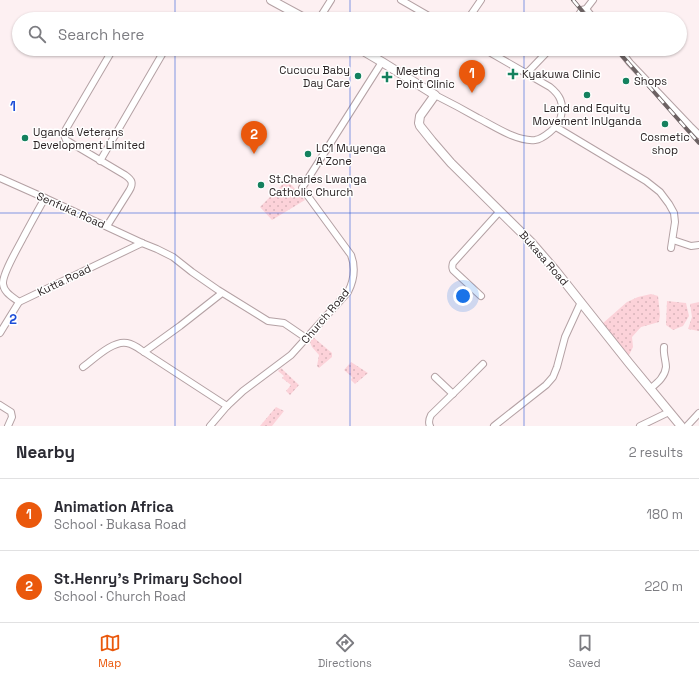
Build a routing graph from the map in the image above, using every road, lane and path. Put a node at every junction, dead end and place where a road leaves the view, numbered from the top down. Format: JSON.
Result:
{"nodes":[{"id":1,"x":271,"y":0,"type":"edge"},
{"id":2,"x":331,"y":0,"type":"edge"},
{"id":3,"x":402,"y":0,"type":"edge"},
{"id":4,"x":481,"y":0,"type":"edge"},
{"id":5,"x":588,"y":4,"type":"edge"},
{"id":6,"x":293,"y":12,"type":"edge"},
{"id":7,"x":323,"y":12,"type":"edge"},
{"id":8,"x":422,"y":12,"type":"edge"},
{"id":9,"x":473,"y":12,"type":"edge"},
{"id":10,"x":581,"y":12,"type":"edge"},
{"id":11,"x":109,"y":56,"type":"edge"},
{"id":12,"x":161,"y":56,"type":"edge"},
{"id":13,"x":372,"y":56,"type":"edge"},
{"id":14,"x":496,"y":56,"type":"edge"},
{"id":15,"x":543,"y":56,"type":"edge"},
{"id":16,"x":624,"y":56,"type":"edge"},
{"id":17,"x":382,"y":62,"type":"junction"},
{"id":18,"x":526,"y":74,"type":"junction"},
{"id":19,"x":435,"y":95,"type":"junction"},
{"id":20,"x":556,"y":127,"type":"junction"},
{"id":21,"x":699,"y":135,"type":"edge"},
{"id":22,"x":100,"y":161,"type":"junction"},
{"id":23,"x":0,"y":178,"type":"edge"},
{"id":24,"x":45,"y":198,"type":"junction"},
{"id":25,"x":500,"y":211,"type":"junction"},
{"id":26,"x":106,"y":226,"type":"junction"},
{"id":27,"x":673,"y":240,"type":"junction"},
{"id":28,"x":142,"y":243,"type":"junction"},
{"id":29,"x":699,"y":245,"type":"edge"},
{"id":30,"x":671,"y":248,"type":"dead end"},
{"id":31,"x":222,"y":293,"type":"junction"},
{"id":32,"x":481,"y":296,"type":"dead end"},
{"id":33,"x":19,"y":302,"type":"junction"},
{"id":34,"x":581,"y":302,"type":"junction"},
{"id":35,"x":0,"y":333,"type":"edge"},
{"id":36,"x":306,"y":338,"type":"junction"},
{"id":37,"x":664,"y":347,"type":"dead end"},
{"id":38,"x":144,"y":352,"type":"junction"},
{"id":39,"x":483,"y":364,"type":"dead end"},
{"id":40,"x":83,"y":367,"type":"dead end"},
{"id":41,"x":435,"y":377,"type":"dead end"},
{"id":42,"x":650,"y":389,"type":"junction"},
{"id":43,"x":453,"y":394,"type":"junction"},
{"id":44,"x":0,"y":405,"type":"edge"},
{"id":45,"x":227,"y":406,"type":"junction"},
{"id":46,"x":669,"y":412,"type":"junction"},
{"id":47,"x":699,"y":413,"type":"edge"},
{"id":48,"x":8,"y":426,"type":"edge"},
{"id":49,"x":210,"y":426,"type":"edge"},
{"id":50,"x":430,"y":426,"type":"edge"},
{"id":51,"x":494,"y":426,"type":"edge"},
{"id":52,"x":640,"y":426,"type":"edge"},
{"id":53,"x":681,"y":426,"type":"edge"},
{"id":54,"x":687,"y":426,"type":"edge"}],
"edges":[{"from":1,"to":6,"type":"street"},
{"from":2,"to":7,"type":"street"},
{"from":3,"to":8,"type":"street"},
{"from":4,"to":9,"type":"street"},
{"from":5,"to":10,"type":"street"},
{"from":11,"to":22,"type":"street"},
{"from":12,"to":22,"type":"street"},
{"from":13,"to":17,"type":"street"},
{"from":14,"to":18,"type":"street"},
{"from":15,"to":18,"type":"street"},
{"from":16,"to":21,"type":"street"},
{"from":17,"to":19,"type":"street"},
{"from":17,"to":36,"type":"street","name":"Church Road"},
{"from":18,"to":20,"type":"street"},
{"from":19,"to":20,"type":"street"},
{"from":19,"to":25,"type":"street","name":"Bukasa Road"},
{"from":20,"to":27,"type":"street"},
{"from":22,"to":26,"type":"street"},
{"from":23,"to":24,"type":"street","name":"Senfuka Road"},
{"from":24,"to":26,"type":"street","name":"Senfuka Road"},
{"from":24,"to":33,"type":"street"},
{"from":25,"to":32,"type":"street"},
{"from":25,"to":34,"type":"street","name":"Bukasa Road"},
{"from":26,"to":28,"type":"street","name":"Senfuka Road"},
{"from":27,"to":29,"type":"street"},
{"from":27,"to":30,"type":"street"},
{"from":28,"to":31,"type":"street","name":"Senfuka Road"},
{"from":28,"to":33,"type":"street","name":"Kutta Road"},
{"from":31,"to":36,"type":"street","name":"Senfuka Road"},
{"from":31,"to":38,"type":"street"},
{"from":33,"to":35,"type":"street"},
{"from":34,"to":42,"type":"street","name":"Bukasa Road"},
{"from":34,"to":51,"type":"street"},
{"from":36,"to":45,"type":"street","name":"Church Road"},
{"from":37,"to":42,"type":"street"},
{"from":38,"to":40,"type":"street"},
{"from":38,"to":45,"type":"street"},
{"from":39,"to":43,"type":"street"},
{"from":41,"to":43,"type":"street"},
{"from":42,"to":46,"type":"street","name":"Bukasa Road"},
{"from":43,"to":50,"type":"street"},
{"from":44,"to":48,"type":"street"},
{"from":45,"to":49,"type":"street","name":"Church Road"},
{"from":46,"to":52,"type":"street"},
{"from":46,"to":53,"type":"street","name":"Bukasa Road"},
{"from":47,"to":54,"type":"street"}]}
